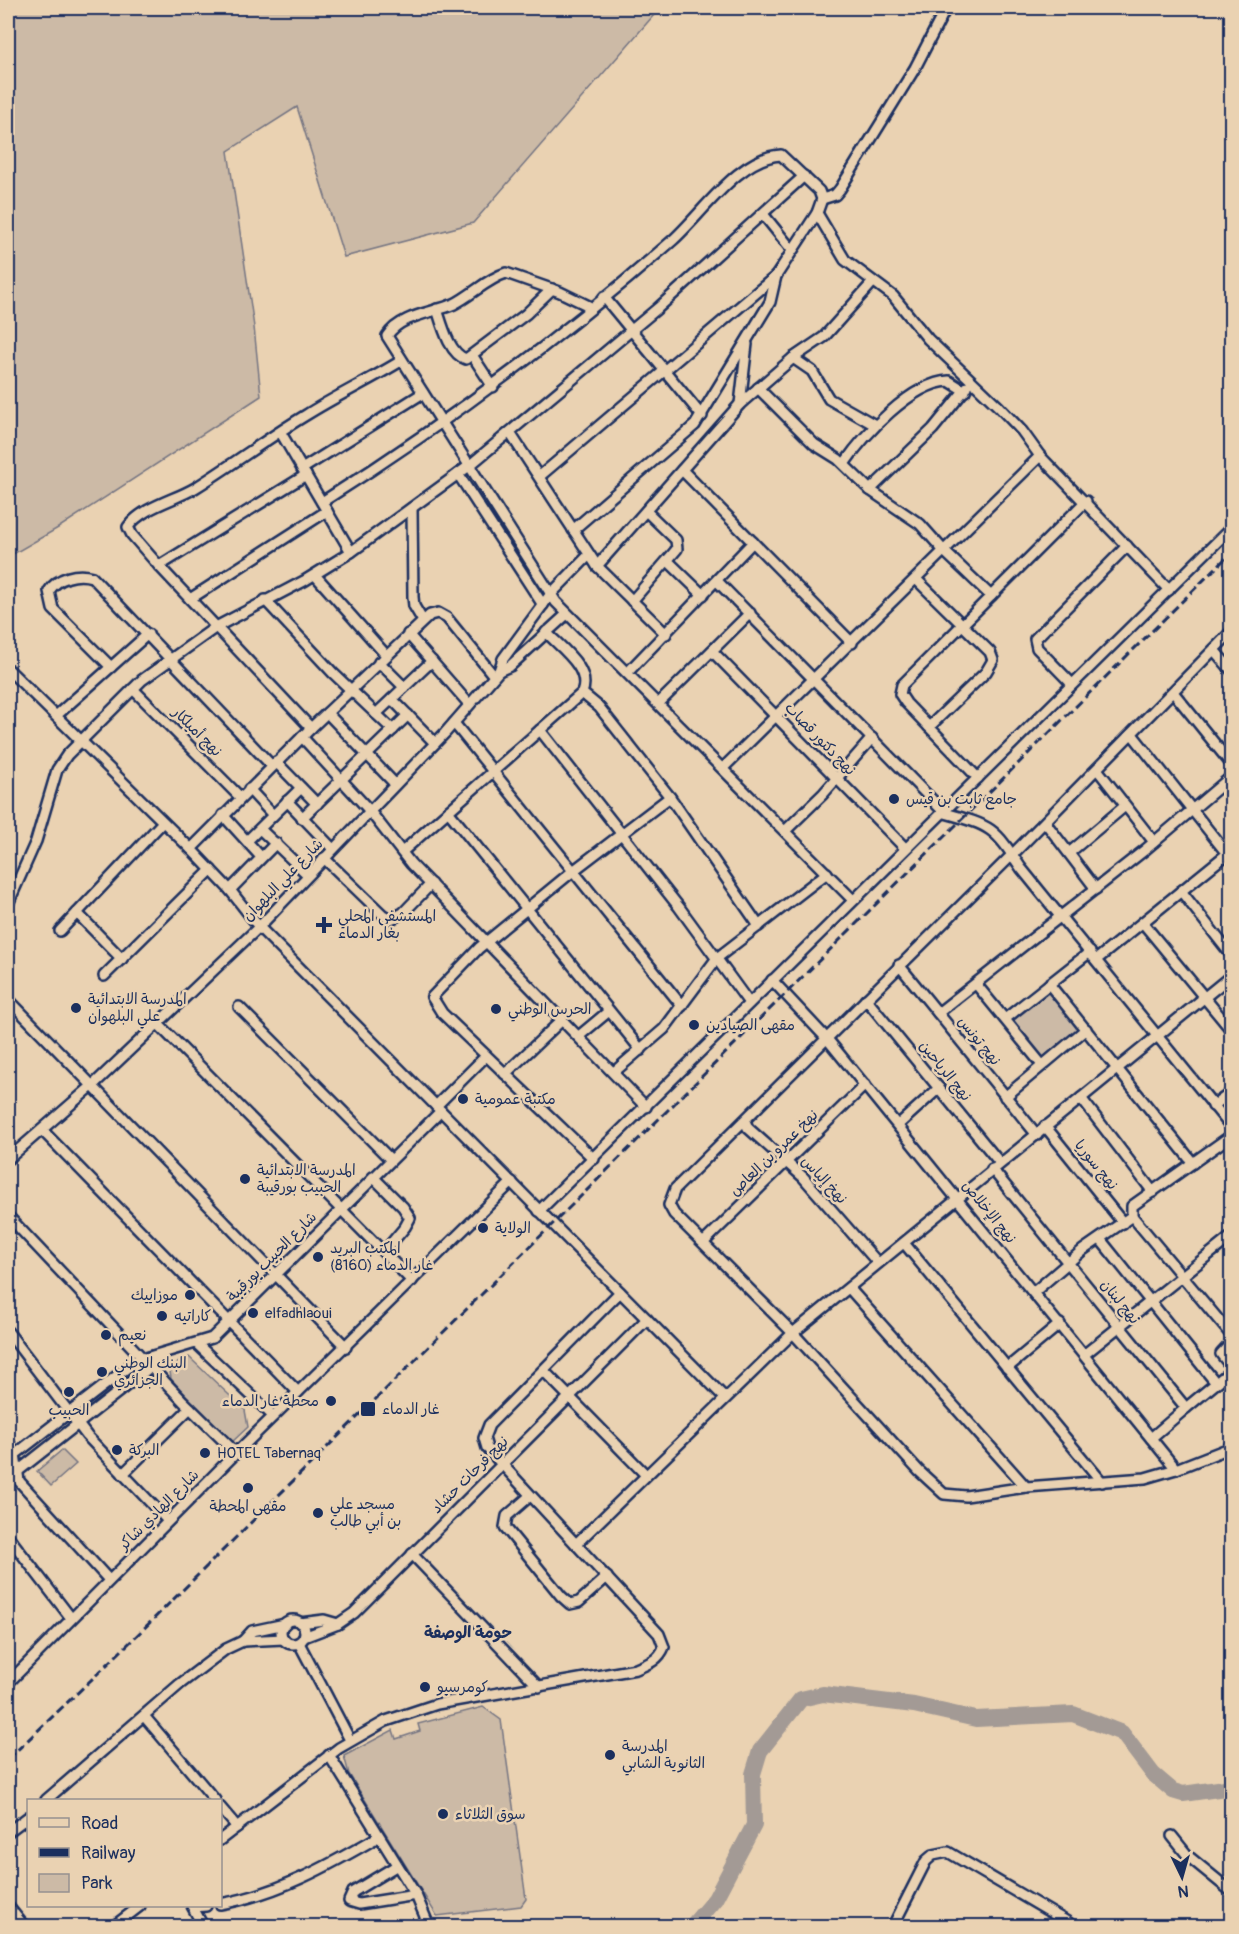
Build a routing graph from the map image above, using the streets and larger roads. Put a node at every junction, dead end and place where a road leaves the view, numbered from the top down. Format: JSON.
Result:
{"nodes":[{"id":1,"x":946,"y":8,"type":"edge"},
{"id":2,"x":804,"y":176,"type":"junction"},
{"id":3,"x":822,"y":199,"type":"junction"},
{"id":4,"x":817,"y":213,"type":"junction"},
{"id":5,"x":763,"y":214,"type":"junction"},
{"id":6,"x":792,"y":250,"type":"junction"},
{"id":7,"x":776,"y":276,"type":"junction"},
{"id":8,"x":873,"y":282,"type":"junction"},
{"id":9,"x":552,"y":289,"type":"junction"},
{"id":10,"x":604,"y":297,"type":"junction"},
{"id":11,"x":591,"y":307,"type":"junction"},
{"id":12,"x":437,"y":309,"type":"junction"},
{"id":13,"x":631,"y":331,"type":"junction"},
{"id":14,"x":747,"y":338,"type":"junction"},
{"id":15,"x":472,"y":356,"type":"junction"},
{"id":16,"x":793,"y":358,"type":"junction"},
{"id":17,"x":401,"y":361,"type":"junction"},
{"id":18,"x":663,"y":369,"type":"junction"},
{"id":19,"x":972,"y":381,"type":"junction"},
{"id":20,"x":493,"y":387,"type":"junction"},
{"id":21,"x":758,"y":388,"type":"junction"},
{"id":22,"x":965,"y":391,"type":"junction"},
{"id":23,"x":423,"y":393,"type":"junction"},
{"id":24,"x":740,"y":404,"type":"junction"},
{"id":25,"x":702,"y":416,"type":"junction"},
{"id":26,"x":443,"y":424,"type":"junction"},
{"id":27,"x":875,"y":425,"type":"junction"},
{"id":28,"x":281,"y":433,"type":"junction"},
{"id":29,"x":510,"y":433,"type":"junction"},
{"id":30,"x":1041,"y":456,"type":"junction"},
{"id":31,"x":844,"y":464,"type":"junction"},
{"id":32,"x":469,"y":466,"type":"junction"},
{"id":33,"x":682,"y":470,"type":"junction"},
{"id":34,"x":304,"y":472,"type":"junction"},
{"id":35,"x":458,"y":474,"type":"junction"},
{"id":36,"x":540,"y":476,"type":"junction"},
{"id":37,"x":870,"y":490,"type":"junction"},
{"id":38,"x":1086,"y":501,"type":"junction"},
{"id":39,"x":324,"y":507,"type":"junction"},
{"id":40,"x":412,"y":508,"type":"junction"},
{"id":41,"x":646,"y":512,"type":"junction"},
{"id":42,"x":1232,"y":527,"type":"edge"},
{"id":43,"x":573,"y":530,"type":"junction"},
{"id":44,"x":753,"y":542,"type":"junction"},
{"id":45,"x":1128,"y":546,"type":"junction"},
{"id":46,"x":944,"y":551,"type":"junction"},
{"id":47,"x":351,"y":552,"type":"junction"},
{"id":48,"x":589,"y":555,"type":"junction"},
{"id":49,"x":669,"y":562,"type":"junction"},
{"id":50,"x":159,"y":566,"type":"junction"},
{"id":51,"x":597,"y":566,"type":"junction"},
{"id":52,"x":315,"y":575,"type":"junction"},
{"id":53,"x":916,"y":579,"type":"junction"},
{"id":54,"x":717,"y":581,"type":"junction"},
{"id":55,"x":1169,"y":590,"type":"junction"},
{"id":56,"x":550,"y":595,"type":"junction"},
{"id":57,"x":703,"y":595,"type":"junction"},
{"id":58,"x":992,"y":596,"type":"junction"},
{"id":59,"x":190,"y":599,"type":"junction"},
{"id":60,"x":265,"y":600,"type":"junction"},
{"id":61,"x":633,"y":601,"type":"junction"},
{"id":62,"x":543,"y":605,"type":"junction"},
{"id":63,"x":750,"y":613,"type":"junction"},
{"id":64,"x":567,"y":614,"type":"junction"},
{"id":65,"x":423,"y":621,"type":"junction"},
{"id":66,"x":963,"y":626,"type":"junction"},
{"id":67,"x":216,"y":627,"type":"junction"},
{"id":68,"x":1232,"y":631,"type":"edge"},
{"id":69,"x":546,"y":632,"type":"junction"},
{"id":70,"x":148,"y":634,"type":"junction"},
{"id":71,"x":408,"y":634,"type":"junction"},
{"id":72,"x":666,"y":634,"type":"junction"},
{"id":73,"x":852,"y":643,"type":"junction"},
{"id":74,"x":1214,"y":650,"type":"junction"},
{"id":75,"x":712,"y":651,"type":"junction"},
{"id":76,"x":171,"y":658,"type":"junction"},
{"id":77,"x":383,"y":659,"type":"junction"},
{"id":78,"x":432,"y":661,"type":"junction"},
{"id":79,"x":111,"y":667,"type":"junction"},
{"id":80,"x":8,"y":669,"type":"edge"},
{"id":81,"x":1232,"y":671,"type":"edge"},
{"id":82,"x":628,"y":672,"type":"junction"},
{"id":83,"x":496,"y":673,"type":"junction"},
{"id":84,"x":815,"y":680,"type":"junction"},
{"id":85,"x":1072,"y":684,"type":"junction"},
{"id":86,"x":404,"y":687,"type":"junction"},
{"id":87,"x":133,"y":689,"type":"junction"},
{"id":88,"x":351,"y":689,"type":"junction"},
{"id":89,"x":1173,"y":692,"type":"junction"},
{"id":90,"x":582,"y":693,"type":"junction"},
{"id":91,"x":392,"y":699,"type":"junction"},
{"id":92,"x":659,"y":703,"type":"junction"},
{"id":93,"x":469,"y":704,"type":"junction"},
{"id":94,"x":327,"y":713,"type":"junction"},
{"id":95,"x":376,"y":714,"type":"junction"},
{"id":96,"x":57,"y":715,"type":"junction"},
{"id":97,"x":408,"y":715,"type":"junction"},
{"id":98,"x":778,"y":717,"type":"junction"},
{"id":99,"x":454,"y":723,"type":"junction"},
{"id":100,"x":929,"y":727,"type":"junction"},
{"id":101,"x":311,"y":728,"type":"junction"},
{"id":102,"x":393,"y":730,"type":"junction"},
{"id":103,"x":540,"y":730,"type":"junction"},
{"id":104,"x":1132,"y":734,"type":"junction"},
{"id":105,"x":302,"y":737,"type":"junction"},
{"id":106,"x":872,"y":738,"type":"junction"},
{"id":107,"x":81,"y":740,"type":"junction"},
{"id":108,"x":435,"y":743,"type":"junction"},
{"id":109,"x":367,"y":754,"type":"junction"},
{"id":110,"x":274,"y":764,"type":"junction"},
{"id":111,"x":1232,"y":765,"type":"edge"},
{"id":112,"x":723,"y":768,"type":"junction"},
{"id":113,"x":1097,"y":770,"type":"junction"},
{"id":114,"x":493,"y":771,"type":"junction"},
{"id":115,"x":1232,"y":776,"type":"edge"},
{"id":116,"x":836,"y":778,"type":"junction"},
{"id":117,"x":978,"y":778,"type":"junction"},
{"id":118,"x":342,"y":779,"type":"junction"},
{"id":119,"x":395,"y":784,"type":"junction"},
{"id":120,"x":301,"y":788,"type":"junction"},
{"id":121,"x":249,"y":789,"type":"junction"},
{"id":122,"x":240,"y":797,"type":"junction"},
{"id":123,"x":670,"y":797,"type":"junction"},
{"id":124,"x":287,"y":801,"type":"junction"},
{"id":125,"x":316,"y":804,"type":"junction"},
{"id":126,"x":1125,"y":806,"type":"junction"},
{"id":127,"x":369,"y":810,"type":"junction"},
{"id":128,"x":1191,"y":811,"type":"junction"},
{"id":129,"x":448,"y":812,"type":"junction"},
{"id":130,"x":943,"y":812,"type":"junction"},
{"id":131,"x":223,"y":815,"type":"junction"},
{"id":132,"x":273,"y":815,"type":"junction"},
{"id":133,"x":302,"y":818,"type":"junction"},
{"id":134,"x":162,"y":822,"type":"junction"},
{"id":135,"x":1045,"y":822,"type":"junction"},
{"id":136,"x":260,"y":829,"type":"junction"},
{"id":137,"x":785,"y":831,"type":"junction"},
{"id":138,"x":622,"y":835,"type":"junction"},
{"id":139,"x":247,"y":841,"type":"junction"},
{"id":140,"x":1154,"y":842,"type":"junction"},
{"id":141,"x":276,"y":843,"type":"junction"},
{"id":142,"x":905,"y":848,"type":"junction"},
{"id":143,"x":191,"y":849,"type":"junction"},
{"id":144,"x":333,"y":849,"type":"junction"},
{"id":145,"x":402,"y":852,"type":"junction"},
{"id":146,"x":1069,"y":853,"type":"junction"},
{"id":147,"x":1013,"y":854,"type":"junction"},
{"id":148,"x":261,"y":857,"type":"junction"},
{"id":149,"x":1229,"y":857,"type":"edge"},
{"id":150,"x":324,"y":858,"type":"junction"},
{"id":151,"x":211,"y":870,"type":"junction"},
{"id":152,"x":573,"y":871,"type":"junction"},
{"id":153,"x":827,"y":873,"type":"junction"},
{"id":154,"x":308,"y":875,"type":"junction"},
{"id":155,"x":431,"y":884,"type":"junction"},
{"id":156,"x":1096,"y":888,"type":"junction"},
{"id":157,"x":230,"y":890,"type":"junction"},
{"id":158,"x":1181,"y":891,"type":"junction"},
{"id":159,"x":853,"y":900,"type":"junction"},
{"id":160,"x":8,"y":904,"type":"edge"},
{"id":161,"x":528,"y":909,"type":"junction"},
{"id":162,"x":76,"y":914,"type":"junction"},
{"id":163,"x":1060,"y":916,"type":"junction"},
{"id":164,"x":1143,"y":923,"type":"junction"},
{"id":165,"x":759,"y":926,"type":"junction"},
{"id":166,"x":259,"y":927,"type":"junction"},
{"id":167,"x":60,"y":931,"type":"dead end"},
{"id":168,"x":489,"y":942,"type":"junction"},
{"id":169,"x":1093,"y":956,"type":"junction"},
{"id":170,"x":1232,"y":956,"type":"edge"},
{"id":171,"x":122,"y":958,"type":"junction"},
{"id":172,"x":717,"y":958,"type":"junction"},
{"id":173,"x":899,"y":965,"type":"junction"},
{"id":174,"x":1232,"y":975,"type":"edge"},
{"id":175,"x":104,"y":976,"type":"dead end"},
{"id":176,"x":772,"y":980,"type":"junction"},
{"id":177,"x":976,"y":984,"type":"junction"},
{"id":178,"x":1049,"y":984,"type":"junction"},
{"id":179,"x":1204,"y":997,"type":"junction"},
{"id":180,"x":8,"y":999,"type":"edge"},
{"id":181,"x":866,"y":999,"type":"junction"},
{"id":182,"x":748,"y":1003,"type":"junction"},
{"id":183,"x":239,"y":1006,"type":"dead end"},
{"id":184,"x":682,"y":1006,"type":"junction"},
{"id":185,"x":609,"y":1011,"type":"junction"},
{"id":186,"x":938,"y":1013,"type":"junction"},
{"id":187,"x":563,"y":1019,"type":"junction"},
{"id":188,"x":1005,"y":1019,"type":"junction"},
{"id":189,"x":158,"y":1024,"type":"junction"},
{"id":190,"x":1086,"y":1029,"type":"junction"},
{"id":191,"x":1232,"y":1030,"type":"edge"},
{"id":192,"x":579,"y":1036,"type":"junction"},
{"id":193,"x":1157,"y":1036,"type":"junction"},
{"id":194,"x":828,"y":1040,"type":"junction"},
{"id":195,"x":641,"y":1050,"type":"junction"},
{"id":196,"x":486,"y":1056,"type":"junction"},
{"id":197,"x":1042,"y":1065,"type":"junction"},
{"id":198,"x":1117,"y":1069,"type":"junction"},
{"id":199,"x":614,"y":1072,"type":"junction"},
{"id":200,"x":505,"y":1074,"type":"junction"},
{"id":201,"x":865,"y":1085,"type":"junction"},
{"id":202,"x":93,"y":1086,"type":"junction"},
{"id":203,"x":939,"y":1088,"type":"junction"},
{"id":204,"x":1232,"y":1092,"type":"edge"},
{"id":205,"x":1005,"y":1097,"type":"junction"},
{"id":206,"x":1081,"y":1098,"type":"junction"},
{"id":207,"x":1213,"y":1106,"type":"junction"},
{"id":208,"x":646,"y":1107,"type":"junction"},
{"id":209,"x":439,"y":1108,"type":"junction"},
{"id":210,"x":745,"y":1121,"type":"junction"},
{"id":211,"x":898,"y":1125,"type":"junction"},
{"id":212,"x":1045,"y":1126,"type":"junction"},
{"id":213,"x":1232,"y":1128,"type":"edge"},
{"id":214,"x":42,"y":1130,"type":"junction"},
{"id":215,"x":1037,"y":1135,"type":"junction"},
{"id":216,"x":1232,"y":1135,"type":"edge"},
{"id":217,"x":8,"y":1159,"type":"edge"},
{"id":218,"x":594,"y":1159,"type":"junction"},
{"id":219,"x":390,"y":1160,"type":"junction"},
{"id":220,"x":787,"y":1161,"type":"junction"},
{"id":221,"x":1193,"y":1163,"type":"junction"},
{"id":222,"x":996,"y":1166,"type":"junction"},
{"id":223,"x":373,"y":1177,"type":"junction"},
{"id":224,"x":512,"y":1182,"type":"junction"},
{"id":225,"x":1153,"y":1192,"type":"junction"},
{"id":226,"x":957,"y":1196,"type":"junction"},
{"id":227,"x":342,"y":1210,"type":"junction"},
{"id":228,"x":539,"y":1211,"type":"junction"},
{"id":229,"x":8,"y":1216,"type":"edge"},
{"id":230,"x":1132,"y":1216,"type":"junction"},
{"id":231,"x":1123,"y":1223,"type":"junction"},
{"id":232,"x":1232,"y":1236,"type":"edge"},
{"id":233,"x":1100,"y":1239,"type":"junction"},
{"id":234,"x":704,"y":1242,"type":"junction"},
{"id":235,"x":904,"y":1243,"type":"junction"},
{"id":236,"x":384,"y":1252,"type":"junction"},
{"id":237,"x":878,"y":1263,"type":"junction"},
{"id":238,"x":1069,"y":1263,"type":"junction"},
{"id":239,"x":276,"y":1274,"type":"junction"},
{"id":240,"x":1183,"y":1276,"type":"junction"},
{"id":241,"x":412,"y":1281,"type":"junction"},
{"id":242,"x":849,"y":1288,"type":"junction"},
{"id":243,"x":620,"y":1292,"type":"junction"},
{"id":244,"x":1034,"y":1292,"type":"junction"},
{"id":245,"x":1150,"y":1302,"type":"junction"},
{"id":246,"x":647,"y":1319,"type":"junction"},
{"id":247,"x":229,"y":1321,"type":"junction"},
{"id":248,"x":1060,"y":1324,"type":"junction"},
{"id":249,"x":1120,"y":1326,"type":"junction"},
{"id":250,"x":8,"y":1332,"type":"edge"},
{"id":251,"x":793,"y":1333,"type":"junction"},
{"id":252,"x":1232,"y":1336,"type":"edge"},
{"id":253,"x":1232,"y":1342,"type":"edge"},
{"id":254,"x":198,"y":1345,"type":"junction"},
{"id":255,"x":346,"y":1347,"type":"junction"},
{"id":256,"x":164,"y":1354,"type":"junction"},
{"id":257,"x":1084,"y":1354,"type":"junction"},
{"id":258,"x":143,"y":1359,"type":"junction"},
{"id":259,"x":150,"y":1367,"type":"junction"},
{"id":260,"x":1007,"y":1368,"type":"junction"},
{"id":261,"x":1232,"y":1369,"type":"edge"},
{"id":262,"x":544,"y":1371,"type":"junction"},
{"id":263,"x":1216,"y":1383,"type":"junction"},
{"id":264,"x":298,"y":1392,"type":"junction"},
{"id":265,"x":571,"y":1398,"type":"junction"},
{"id":266,"x":725,"y":1398,"type":"junction"},
{"id":267,"x":190,"y":1408,"type":"junction"},
{"id":268,"x":1186,"y":1408,"type":"junction"},
{"id":269,"x":69,"y":1413,"type":"junction"},
{"id":270,"x":273,"y":1416,"type":"junction"},
{"id":271,"x":78,"y":1423,"type":"junction"},
{"id":272,"x":1151,"y":1438,"type":"junction"},
{"id":273,"x":8,"y":1441,"type":"edge"},
{"id":274,"x":1232,"y":1447,"type":"edge"},
{"id":275,"x":236,"y":1453,"type":"junction"},
{"id":276,"x":11,"y":1457,"type":"edge"},
{"id":277,"x":502,"y":1464,"type":"junction"},
{"id":278,"x":1176,"y":1469,"type":"junction"},
{"id":279,"x":16,"y":1472,"type":"junction"},
{"id":280,"x":123,"y":1474,"type":"junction"},
{"id":281,"x":646,"y":1475,"type":"junction"},
{"id":282,"x":8,"y":1479,"type":"edge"},
{"id":283,"x":1102,"y":1482,"type":"junction"},
{"id":284,"x":1026,"y":1487,"type":"junction"},
{"id":285,"x":530,"y":1496,"type":"junction"},
{"id":286,"x":168,"y":1521,"type":"junction"},
{"id":287,"x":8,"y":1536,"type":"edge"},
{"id":288,"x":576,"y":1544,"type":"junction"},
{"id":289,"x":412,"y":1554,"type":"junction"},
{"id":290,"x":607,"y":1577,"type":"junction"},
{"id":291,"x":109,"y":1580,"type":"junction"},
{"id":292,"x":71,"y":1617,"type":"junction"},
{"id":293,"x":300,"y":1623,"type":"junction"},
{"id":294,"x":285,"y":1624,"type":"junction"},
{"id":295,"x":338,"y":1624,"type":"junction"},
{"id":296,"x":284,"y":1639,"type":"junction"},
{"id":297,"x":302,"y":1640,"type":"junction"},
{"id":298,"x":243,"y":1641,"type":"junction"},
{"id":299,"x":8,"y":1683,"type":"edge"},
{"id":300,"x":539,"y":1687,"type":"junction"},
{"id":301,"x":144,"y":1716,"type":"junction"},
{"id":302,"x":350,"y":1740,"type":"junction"},
{"id":303,"x":328,"y":1755,"type":"junction"},
{"id":304,"x":47,"y":1799,"type":"edge"},
{"id":305,"x":214,"y":1799,"type":"edge"},
{"id":306,"x":222,"y":1809,"type":"edge"},
{"id":307,"x":27,"y":1821,"type":"edge"},
{"id":308,"x":237,"y":1827,"type":"junction"},
{"id":309,"x":8,"y":1832,"type":"edge"},
{"id":310,"x":1172,"y":1836,"type":"dead end"},
{"id":311,"x":378,"y":1837,"type":"junction"},
{"id":312,"x":222,"y":1838,"type":"edge"},
{"id":313,"x":396,"y":1866,"type":"junction"},
{"id":314,"x":1232,"y":1892,"type":"edge"},
{"id":315,"x":416,"y":1895,"type":"junction"},
{"id":316,"x":222,"y":1903,"type":"edge"},
{"id":317,"x":8,"y":1906,"type":"edge"},
{"id":318,"x":138,"y":1907,"type":"edge"},
{"id":319,"x":194,"y":1907,"type":"edge"},
{"id":320,"x":1069,"y":1923,"type":"dead end"},
{"id":321,"x":24,"y":1926,"type":"edge"},
{"id":322,"x":114,"y":1926,"type":"edge"},
{"id":323,"x":203,"y":1926,"type":"edge"},
{"id":324,"x":429,"y":1926,"type":"edge"},
{"id":325,"x":893,"y":1926,"type":"edge"}],
"edges":[{"from":1,"to":3,"type":"street"},
{"from":2,"to":3,"type":"street"},
{"from":2,"to":5,"type":"street"},
{"from":2,"to":10,"type":"street"},
{"from":3,"to":4,"type":"street"},
{"from":4,"to":6,"type":"street"},
{"from":4,"to":8,"type":"street"},
{"from":5,"to":6,"type":"street"},
{"from":5,"to":13,"type":"street"},
{"from":6,"to":7,"type":"street"},
{"from":7,"to":14,"type":"street"},
{"from":7,"to":18,"type":"street"},
{"from":8,"to":16,"type":"street"},
{"from":8,"to":19,"type":"street"},
{"from":9,"to":11,"type":"street"},
{"from":9,"to":12,"type":"street"},
{"from":9,"to":15,"type":"street"},
{"from":10,"to":11,"type":"street"},
{"from":10,"to":13,"type":"street"},
{"from":11,"to":20,"type":"street"},
{"from":12,"to":15,"type":"street"},
{"from":12,"to":17,"type":"street"},
{"from":13,"to":18,"type":"street"},
{"from":13,"to":29,"type":"street"},
{"from":14,"to":24,"type":"street"},
{"from":14,"to":25,"type":"street"},
{"from":15,"to":20,"type":"street"},
{"from":16,"to":21,"type":"street"},
{"from":16,"to":27,"type":"street"},
{"from":17,"to":23,"type":"street"},
{"from":17,"to":28,"type":"street"},
{"from":18,"to":25,"type":"street"},
{"from":18,"to":36,"type":"street"},
{"from":19,"to":22,"type":"street"},
{"from":19,"to":30,"type":"street"},
{"from":20,"to":26,"type":"street"},
{"from":21,"to":24,"type":"street"},
{"from":21,"to":31,"type":"street"},
{"from":22,"to":27,"type":"street"},
{"from":22,"to":37,"type":"street"},
{"from":23,"to":26,"type":"street"},
{"from":23,"to":34,"type":"street"},
{"from":24,"to":33,"type":"street"},
{"from":25,"to":43,"type":"street"},
{"from":26,"to":32,"type":"street"},
{"from":26,"to":39,"type":"street"},
{"from":27,"to":31,"type":"street"},
{"from":28,"to":34,"type":"street"},
{"from":28,"to":50,"type":"street"},
{"from":29,"to":32,"type":"street"},
{"from":29,"to":36,"type":"street"},
{"from":30,"to":38,"type":"street"},
{"from":30,"to":46,"type":"street"},
{"from":31,"to":37,"type":"street"},
{"from":32,"to":35,"type":"street"},
{"from":32,"to":56,"type":"street"},
{"from":33,"to":41,"type":"street"},
{"from":33,"to":44,"type":"street"},
{"from":34,"to":39,"type":"street"},
{"from":34,"to":50,"type":"street"},
{"from":35,"to":40,"type":"street"},
{"from":35,"to":62,"type":"street"},
{"from":36,"to":43,"type":"street"},
{"from":37,"to":46,"type":"street"},
{"from":38,"to":45,"type":"street"},
{"from":38,"to":58,"type":"street"},
{"from":39,"to":47,"type":"street"},
{"from":39,"to":59,"type":"street"},
{"from":40,"to":47,"type":"street"},
{"from":40,"to":65,"type":"street"},
{"from":41,"to":49,"type":"street"},
{"from":41,"to":51,"type":"street"},
{"from":42,"to":55,"type":"street"},
{"from":43,"to":48,"type":"street"},
{"from":44,"to":54,"type":"street"},
{"from":44,"to":73,"type":"street"},
{"from":45,"to":55,"type":"street"},
{"from":45,"to":85,"type":"street"},
{"from":46,"to":53,"type":"street"},
{"from":46,"to":58,"type":"street"},
{"from":47,"to":52,"type":"street"},
{"from":48,"to":51,"type":"street"},
{"from":48,"to":56,"type":"street","name":"شارع علي البلهوان"},
{"from":49,"to":57,"type":"street"},
{"from":49,"to":61,"type":"street"},
{"from":50,"to":59,"type":"street"},
{"from":51,"to":61,"type":"street"},
{"from":52,"to":60,"type":"street"},
{"from":52,"to":77,"type":"street"},
{"from":53,"to":66,"type":"street"},
{"from":53,"to":73,"type":"street"},
{"from":54,"to":57,"type":"street"},
{"from":54,"to":63,"type":"street"},
{"from":55,"to":85,"type":"street"},
{"from":56,"to":62,"type":"street","name":"شارع علي البلهوان"},
{"from":56,"to":64,"type":"street"},
{"from":57,"to":72,"type":"street"},
{"from":58,"to":66,"type":"street"},
{"from":59,"to":67,"type":"street"},
{"from":60,"to":67,"type":"street"},
{"from":60,"to":88,"type":"street"},
{"from":61,"to":72,"type":"street"},
{"from":62,"to":83,"type":"street","name":"شارع علي البلهوان"},
{"from":63,"to":75,"type":"street"},
{"from":63,"to":84,"type":"street"},
{"from":64,"to":69,"type":"street"},
{"from":64,"to":82,"type":"street"},
{"from":65,"to":71,"type":"street"},
{"from":65,"to":83,"type":"street"},
{"from":66,"to":100,"type":"street"},
{"from":66,"to":100,"type":"street"},
{"from":67,"to":76,"type":"street"},
{"from":67,"to":101,"type":"street"},
{"from":68,"to":74,"type":"street"},
{"from":69,"to":83,"type":"street"},
{"from":69,"to":90,"type":"street"},
{"from":70,"to":76,"type":"street"},
{"from":70,"to":79,"type":"street"},
{"from":70,"to":79,"type":"street"},
{"from":71,"to":77,"type":"street"},
{"from":71,"to":78,"type":"street"},
{"from":72,"to":82,"type":"street"},
{"from":73,"to":84,"type":"street"},
{"from":74,"to":81,"type":"street"},
{"from":74,"to":89,"type":"street"},
{"from":75,"to":92,"type":"street"},
{"from":75,"to":98,"type":"street","name":"نهج دكتور قصاب"},
{"from":76,"to":87,"type":"street"},
{"from":76,"to":110,"type":"street"},
{"from":77,"to":86,"type":"street"},
{"from":77,"to":88,"type":"street"},
{"from":78,"to":86,"type":"street"},
{"from":78,"to":93,"type":"street"},
{"from":79,"to":96,"type":"street"},
{"from":80,"to":96,"type":"street"},
{"from":82,"to":92,"type":"street"},
{"from":83,"to":93,"type":"street","name":"شارع علي البلهوان"},
{"from":84,"to":98,"type":"street"},
{"from":84,"to":106,"type":"street"},
{"from":85,"to":117,"type":"street"},
{"from":86,"to":91,"type":"street"},
{"from":87,"to":107,"type":"street"},
{"from":87,"to":122,"type":"street","name":"نهج أميلكار"},
{"from":88,"to":94,"type":"street"},
{"from":88,"to":95,"type":"street"},
{"from":89,"to":104,"type":"street"},
{"from":89,"to":111,"type":"street"},
{"from":90,"to":103,"type":"street"},
{"from":90,"to":123,"type":"street"},
{"from":91,"to":95,"type":"street"},
{"from":91,"to":97,"type":"street"},
{"from":92,"to":112,"type":"street"},
{"from":93,"to":99,"type":"street","name":"شارع علي البلهوان"},
{"from":94,"to":101,"type":"street"},
{"from":94,"to":109,"type":"street"},
{"from":95,"to":102,"type":"street"},
{"from":96,"to":107,"type":"street"},
{"from":97,"to":102,"type":"street"},
{"from":97,"to":108,"type":"street"},
{"from":98,"to":112,"type":"street"},
{"from":98,"to":116,"type":"street","name":"نهج دكتور قصاب"},
{"from":99,"to":108,"type":"street","name":"شارع علي البلهوان"},
{"from":99,"to":114,"type":"street"},
{"from":100,"to":117,"type":"street"},
{"from":101,"to":105,"type":"street"},
{"from":102,"to":109,"type":"street"},
{"from":103,"to":114,"type":"street"},
{"from":103,"to":138,"type":"street"},
{"from":104,"to":113,"type":"street"},
{"from":104,"to":128,"type":"street"},
{"from":105,"to":110,"type":"street"},
{"from":105,"to":118,"type":"street"},
{"from":106,"to":116,"type":"street"},
{"from":106,"to":130,"type":"street"},
{"from":107,"to":134,"type":"street"},
{"from":107,"to":160,"type":"street"},
{"from":108,"to":119,"type":"street","name":"شارع علي البلهوان"},
{"from":109,"to":118,"type":"street"},
{"from":109,"to":119,"type":"street"},
{"from":110,"to":120,"type":"street"},
{"from":110,"to":121,"type":"street"},
{"from":112,"to":137,"type":"street"},
{"from":113,"to":126,"type":"street"},
{"from":113,"to":135,"type":"street"},
{"from":114,"to":129,"type":"street"},
{"from":114,"to":152,"type":"street"},
{"from":115,"to":128,"type":"street"},
{"from":116,"to":137,"type":"street"},
{"from":116,"to":142,"type":"street","name":"نهج دكتور قصاب"},
{"from":117,"to":130,"type":"street"},
{"from":118,"to":125,"type":"street"},
{"from":118,"to":127,"type":"street"},
{"from":119,"to":127,"type":"street","name":"شارع علي البلهوان"},
{"from":120,"to":124,"type":"street"},
{"from":120,"to":125,"type":"street"},
{"from":121,"to":122,"type":"street"},
{"from":121,"to":132,"type":"street"},
{"from":122,"to":131,"type":"street"},
{"from":123,"to":138,"type":"street"},
{"from":123,"to":165,"type":"street"},
{"from":124,"to":132,"type":"street"},
{"from":124,"to":133,"type":"street"},
{"from":125,"to":133,"type":"street"},
{"from":126,"to":140,"type":"street"},
{"from":126,"to":146,"type":"street"},
{"from":127,"to":144,"type":"street","name":"شارع علي البلهوان"},
{"from":127,"to":145,"type":"street"},
{"from":128,"to":140,"type":"street"},
{"from":128,"to":149,"type":"street"},
{"from":129,"to":145,"type":"street"},
{"from":129,"to":161,"type":"street"},
{"from":130,"to":142,"type":"street"},
{"from":130,"to":147,"type":"street"},
{"from":131,"to":139,"type":"street"},
{"from":131,"to":143,"type":"street"},
{"from":132,"to":136,"type":"street"},
{"from":133,"to":144,"type":"street"},
{"from":134,"to":143,"type":"street"},
{"from":134,"to":162,"type":"street"},
{"from":135,"to":146,"type":"street"},
{"from":135,"to":147,"type":"street"},
{"from":136,"to":139,"type":"street"},
{"from":136,"to":141,"type":"street"},
{"from":137,"to":153,"type":"street"},
{"from":138,"to":152,"type":"street"},
{"from":138,"to":172,"type":"street"},
{"from":139,"to":148,"type":"street"},
{"from":140,"to":156,"type":"street"},
{"from":141,"to":148,"type":"street"},
{"from":141,"to":154,"type":"street"},
{"from":142,"to":159,"type":"street"},
{"from":143,"to":151,"type":"street"},
{"from":144,"to":150,"type":"street","name":"شارع علي البلهوان"},
{"from":145,"to":155,"type":"street"},
{"from":146,"to":156,"type":"street"},
{"from":147,"to":163,"type":"street"},
{"from":147,"to":173,"type":"street"},
{"from":148,"to":157,"type":"street"},
{"from":149,"to":158,"type":"street"},
{"from":150,"to":154,"type":"street","name":"شارع علي البلهوان"},
{"from":150,"to":155,"type":"street"},
{"from":151,"to":157,"type":"street"},
{"from":151,"to":171,"type":"street"},
{"from":152,"to":161,"type":"street"},
{"from":152,"to":184,"type":"street"},
{"from":153,"to":159,"type":"street"},
{"from":153,"to":165,"type":"street"},
{"from":154,"to":166,"type":"street","name":"شارع علي البلهوان"},
{"from":155,"to":168,"type":"street"},
{"from":156,"to":163,"type":"street"},
{"from":157,"to":166,"type":"street"},
{"from":158,"to":164,"type":"street"},
{"from":158,"to":170,"type":"street"},
{"from":159,"to":176,"type":"street"},
{"from":161,"to":168,"type":"street"},
{"from":161,"to":185,"type":"street"},
{"from":162,"to":167,"type":"street"},
{"from":162,"to":171,"type":"street"},
{"from":163,"to":169,"type":"street"},
{"from":163,"to":177,"type":"street"},
{"from":164,"to":169,"type":"street"},
{"from":164,"to":179,"type":"street"},
{"from":165,"to":172,"type":"street"},
{"from":166,"to":189,"type":"street","name":"شارع علي البلهوان"},
{"from":166,"to":209,"type":"street"},
{"from":168,"to":187,"type":"street"},
{"from":168,"to":196,"type":"street"},
{"from":169,"to":178,"type":"street"},
{"from":169,"to":193,"type":"street"},
{"from":171,"to":175,"type":"street"},
{"from":172,"to":182,"type":"street"},
{"from":172,"to":184,"type":"street"},
{"from":173,"to":181,"type":"street"},
{"from":173,"to":186,"type":"street","name":"نهج تونس"},
{"from":174,"to":179,"type":"street"},
{"from":176,"to":182,"type":"street"},
{"from":176,"to":194,"type":"street","name":"نهج الإخلاص"},
{"from":177,"to":186,"type":"street"},
{"from":177,"to":188,"type":"street"},
{"from":178,"to":188,"type":"street"},
{"from":178,"to":190,"type":"street"},
{"from":179,"to":191,"type":"street"},
{"from":179,"to":193,"type":"street"},
{"from":180,"to":202,"type":"street"},
{"from":181,"to":194,"type":"street"},
{"from":181,"to":203,"type":"street","name":"نهج الرياحين"},
{"from":182,"to":208,"type":"street"},
{"from":183,"to":219,"type":"street"},
{"from":184,"to":195,"type":"street"},
{"from":185,"to":192,"type":"street"},
{"from":185,"to":195,"type":"street"},
{"from":186,"to":205,"type":"street","name":"نهج تونس"},
{"from":187,"to":192,"type":"street"},
{"from":187,"to":200,"type":"street"},
{"from":188,"to":197,"type":"street"},
{"from":189,"to":202,"type":"street","name":"شارع علي البلهوان"},
{"from":189,"to":227,"type":"street"},
{"from":190,"to":197,"type":"street"},
{"from":190,"to":198,"type":"street"},
{"from":192,"to":199,"type":"street"},
{"from":193,"to":198,"type":"street"},
{"from":193,"to":207,"type":"street"},
{"from":194,"to":201,"type":"street","name":"نهج الإخلاص"},
{"from":194,"to":210,"type":"street"},
{"from":195,"to":199,"type":"street"},
{"from":196,"to":200,"type":"street"},
{"from":196,"to":209,"type":"street","name":"شارع الحبيب بورقيبة"},
{"from":197,"to":205,"type":"street"},
{"from":198,"to":206,"type":"street"},
{"from":198,"to":221,"type":"street"},
{"from":199,"to":208,"type":"street"},
{"from":200,"to":218,"type":"street"},
{"from":201,"to":211,"type":"street","name":"نهج الإخلاص"},
{"from":201,"to":220,"type":"street","name":"نهخ عمرو بن العاص"},
{"from":202,"to":214,"type":"street","name":"شارع علي البلهوان"},
{"from":202,"to":239,"type":"street"},
{"from":203,"to":211,"type":"street"},
{"from":203,"to":222,"type":"street","name":"نهج الرياحين"},
{"from":204,"to":207,"type":"street"},
{"from":205,"to":215,"type":"street","name":"نهج تونس"},
{"from":206,"to":212,"type":"street"},
{"from":206,"to":225,"type":"street"},
{"from":207,"to":213,"type":"street"},
{"from":208,"to":218,"type":"street"},
{"from":209,"to":219,"type":"street","name":"شارع الحبيب بورقيبة"},
{"from":209,"to":224,"type":"street"},
{"from":210,"to":220,"type":"street","name":"نهخ إلياس"},
{"from":210,"to":234,"type":"street"},
{"from":211,"to":226,"type":"street","name":"نهج الإخلاص"},
{"from":212,"to":215,"type":"street"},
{"from":212,"to":231,"type":"street","name":"نهج سوريا"},
{"from":214,"to":217,"type":"street","name":"شارع علي البلهوان"},
{"from":214,"to":247,"type":"street"},
{"from":215,"to":222,"type":"street"},
{"from":216,"to":221,"type":"street"},
{"from":218,"to":228,"type":"street"},
{"from":219,"to":223,"type":"street","name":"شارع الحبيب بورقيبة"},
{"from":220,"to":234,"type":"street","name":"نهخ عمرو بن العاص"},
{"from":220,"to":237,"type":"street","name":"نهخ إلياس"},
{"from":221,"to":225,"type":"street"},
{"from":222,"to":226,"type":"street"},
{"from":222,"to":238,"type":"street","name":"نهج لبنان"},
{"from":223,"to":227,"type":"street","name":"شارع الحبيب بورقيبة"},
{"from":223,"to":236,"type":"street"},
{"from":224,"to":228,"type":"street"},
{"from":224,"to":241,"type":"street","name":"شارع الهادي شاكر"},
{"from":225,"to":230,"type":"street"},
{"from":226,"to":235,"type":"street"},
{"from":226,"to":244,"type":"street","name":"نهج الإخلاص"},
{"from":227,"to":236,"type":"street"},
{"from":227,"to":239,"type":"street","name":"شارع الحبيب بورقيبة"},
{"from":228,"to":243,"type":"street"},
{"from":229,"to":258,"type":"street"},
{"from":230,"to":231,"type":"street"},
{"from":230,"to":240,"type":"street"},
{"from":231,"to":233,"type":"street"},
{"from":232,"to":240,"type":"street"},
{"from":233,"to":238,"type":"street"},
{"from":233,"to":245,"type":"street"},
{"from":234,"to":251,"type":"street"},
{"from":235,"to":237,"type":"street"},
{"from":235,"to":260,"type":"street"},
{"from":236,"to":241,"type":"street"},
{"from":237,"to":242,"type":"street"},
{"from":238,"to":244,"type":"street"},
{"from":238,"to":249,"type":"street","name":"نهج لبنان"},
{"from":239,"to":247,"type":"street","name":"شارع الحبيب بورقيبة"},
{"from":239,"to":255,"type":"street"},
{"from":240,"to":245,"type":"street"},
{"from":240,"to":252,"type":"street"},
{"from":241,"to":255,"type":"street","name":"شارع الهادي شاكر"},
{"from":242,"to":251,"type":"street"},
{"from":242,"to":284,"type":"street"},
{"from":243,"to":246,"type":"street"},
{"from":243,"to":262,"type":"street"},
{"from":244,"to":248,"type":"street","name":"نهج الإخلاص"},
{"from":245,"to":249,"type":"street"},
{"from":245,"to":263,"type":"street"},
{"from":246,"to":265,"type":"street","name":"نهج فرحات حشاد"},
{"from":246,"to":266,"type":"street"},
{"from":247,"to":254,"type":"street","name":"شارع الحبيب بورقيبة"},
{"from":247,"to":264,"type":"street"},
{"from":248,"to":257,"type":"street","name":"نهج الإخلاص"},
{"from":248,"to":260,"type":"street"},
{"from":249,"to":257,"type":"street"},
{"from":249,"to":268,"type":"street","name":"نهج لبنان"},
{"from":250,"to":269,"type":"street"},
{"from":251,"to":266,"type":"street"},
{"from":251,"to":284,"type":"street"},
{"from":253,"to":261,"type":"street"},
{"from":254,"to":256,"type":"street","name":"شارع الحبيب بورقيبة"},
{"from":254,"to":270,"type":"street"},
{"from":255,"to":264,"type":"street","name":"شارع الهادي شاكر"},
{"from":256,"to":258,"type":"street","name":"شارع الحبيب بورقيبة"},
{"from":256,"to":259,"type":"street","name":"شارع الحبيب بورقيبة"},
{"from":257,"to":272,"type":"street","name":"نهج الإخلاص"},
{"from":258,"to":259,"type":"street"},
{"from":258,"to":269,"type":"street","name":"شارع الحبيب بورقيبة"},
{"from":259,"to":267,"type":"street"},
{"from":259,"to":271,"type":"street","name":"شارع الحبيب بورقيبة"},
{"from":260,"to":283,"type":"street"},
{"from":261,"to":263,"type":"street"},
{"from":262,"to":265,"type":"street"},
{"from":262,"to":277,"type":"street"},
{"from":263,"to":268,"type":"street"},
{"from":264,"to":270,"type":"street","name":"شارع الهادي شاكر"},
{"from":265,"to":277,"type":"street","name":"نهج فرحات حشاد"},
{"from":265,"to":281,"type":"street"},
{"from":266,"to":281,"type":"street"},
{"from":267,"to":275,"type":"street"},
{"from":267,"to":280,"type":"street"},
{"from":268,"to":272,"type":"street"},
{"from":269,"to":271,"type":"street"},
{"from":269,"to":276,"type":"street","name":"شارع الحبيب بورقيبة"},
{"from":270,"to":275,"type":"street","name":"شارع الهادي شاكر"},
{"from":271,"to":279,"type":"street","name":"شارع الحبيب بورقيبة"},
{"from":271,"to":280,"type":"street"},
{"from":272,"to":278,"type":"street","name":"نهج الإخلاص"},
{"from":273,"to":276,"type":"street"},
{"from":274,"to":278,"type":"street"},
{"from":275,"to":286,"type":"street","name":"شارع الهادي شاكر"},
{"from":276,"to":279,"type":"street"},
{"from":277,"to":285,"type":"street"},
{"from":277,"to":289,"type":"street","name":"نهج فرحات حشاد"},
{"from":278,"to":283,"type":"street"},
{"from":279,"to":282,"type":"street","name":"شارع الحبيب بورقيبة"},
{"from":279,"to":291,"type":"street"},
{"from":280,"to":286,"type":"street"},
{"from":281,"to":288,"type":"street"},
{"from":283,"to":284,"type":"street"},
{"from":285,"to":288,"type":"street"},
{"from":285,"to":290,"type":"street"},
{"from":286,"to":291,"type":"street","name":"شارع الهادي شاكر"},
{"from":287,"to":292,"type":"street"},
{"from":288,"to":290,"type":"street"},
{"from":289,"to":295,"type":"street","name":"نهج فرحات حشاد"},
{"from":289,"to":300,"type":"street"},
{"from":290,"to":300,"type":"street"},
{"from":291,"to":292,"type":"street","name":"شارع الهادي شاكر"},
{"from":292,"to":299,"type":"street","name":"شارع الهادي شاكر"},
{"from":293,"to":294,"type":"street"},
{"from":293,"to":295,"type":"street"},
{"from":293,"to":297,"type":"street"},
{"from":294,"to":296,"type":"street"},
{"from":294,"to":298,"type":"street"},
{"from":295,"to":297,"type":"street","name":"نهج فرحات حشاد"},
{"from":296,"to":297,"type":"street"},
{"from":296,"to":298,"type":"street"},
{"from":297,"to":302,"type":"street"},
{"from":298,"to":301,"type":"street"},
{"from":300,"to":302,"type":"street"},
{"from":301,"to":304,"type":"street"},
{"from":301,"to":305,"type":"street"},
{"from":302,"to":303,"type":"street"},
{"from":303,"to":308,"type":"street"},
{"from":303,"to":311,"type":"street"},
{"from":306,"to":308,"type":"street"},
{"from":307,"to":309,"type":"street"},
{"from":308,"to":312,"type":"street"},
{"from":310,"to":314,"type":"street"},
{"from":311,"to":313,"type":"street"},
{"from":311,"to":316,"type":"street"},
{"from":313,"to":315,"type":"street"},
{"from":313,"to":315,"type":"street"},
{"from":315,"to":324,"type":"street"},
{"from":317,"to":321,"type":"street"},
{"from":318,"to":322,"type":"street"},
{"from":319,"to":323,"type":"street"},
{"from":320,"to":325,"type":"street"}]}
